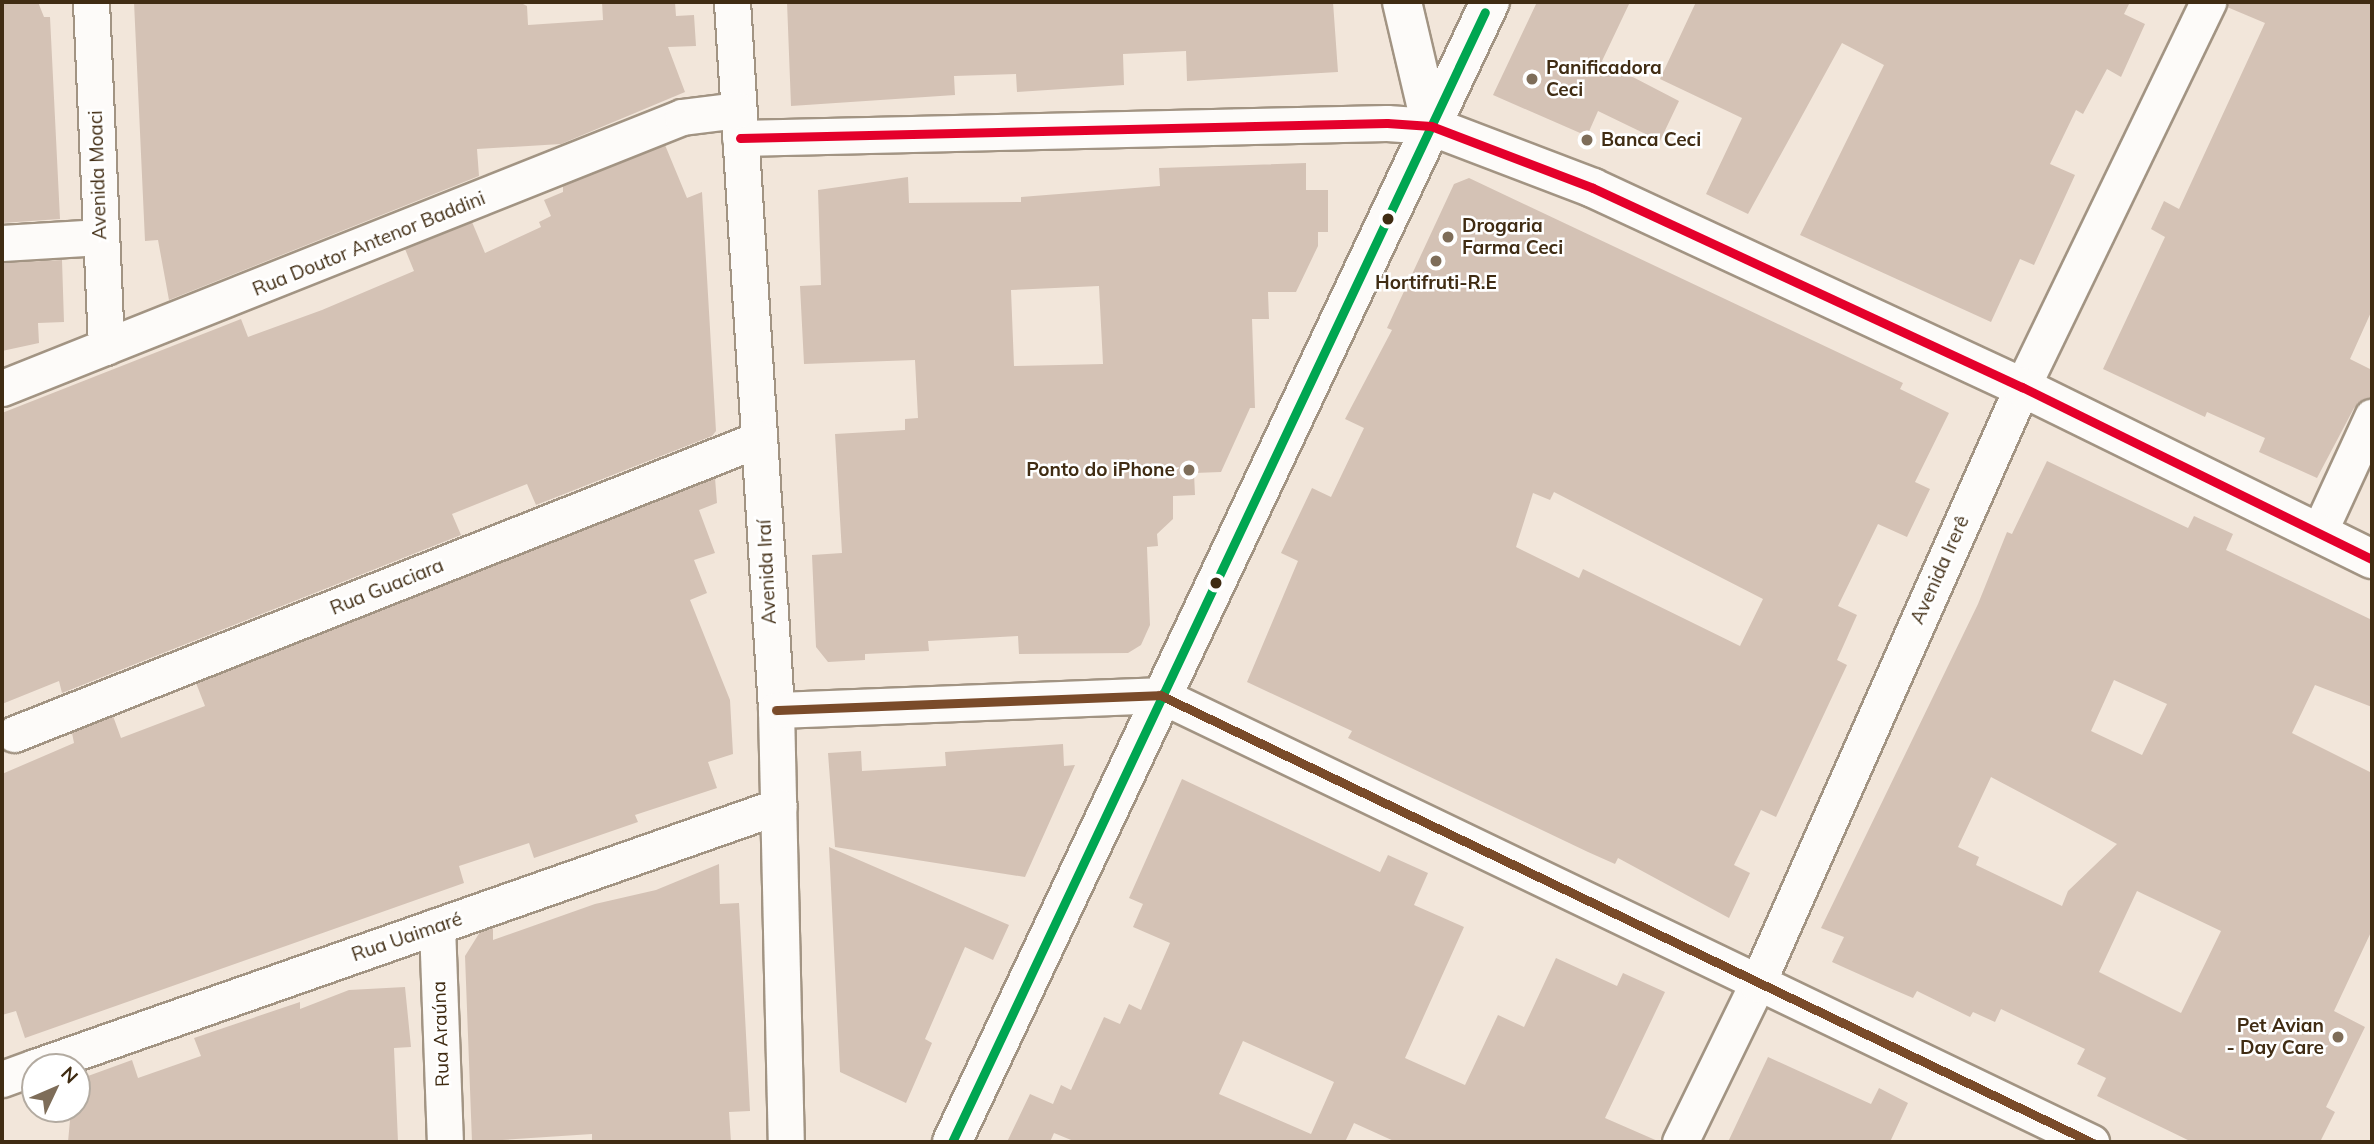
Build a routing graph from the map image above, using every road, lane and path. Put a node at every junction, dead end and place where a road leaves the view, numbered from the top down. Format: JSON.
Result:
{"nodes":[{"id":1,"x":91,"y":2,"type":"edge"},
{"id":2,"x":732,"y":2,"type":"edge"},
{"id":3,"x":1402,"y":2,"type":"edge"},
{"id":4,"x":1490,"y":2,"type":"edge"},
{"id":5,"x":2208,"y":2,"type":"edge"},
{"id":6,"x":739,"y":124,"type":"junction"},
{"id":7,"x":1431,"y":126,"type":"junction"},
{"id":8,"x":101,"y":237,"type":"junction"},
{"id":9,"x":2,"y":243,"type":"edge"},
{"id":10,"x":106,"y":347,"type":"junction"},
{"id":11,"x":2022,"y":387,"type":"junction"},
{"id":12,"x":2,"y":388,"type":"edge"},
{"id":13,"x":2372,"y":417,"type":"edge"},
{"id":14,"x":759,"y":439,"type":"junction"},
{"id":15,"x":2319,"y":533,"type":"junction"},
{"id":16,"x":2372,"y":559,"type":"edge"},
{"id":17,"x":1160,"y":695,"type":"junction"},
{"id":18,"x":776,"y":710,"type":"junction"},
{"id":19,"x":13,"y":734,"type":"dead end"},
{"id":20,"x":779,"y":806,"type":"junction"},
{"id":21,"x":437,"y":926,"type":"junction"},
{"id":22,"x":1757,"y":984,"type":"junction"},
{"id":23,"x":75,"y":1053,"type":"edge"},
{"id":24,"x":21,"y":1072,"type":"edge"},
{"id":25,"x":2,"y":1079,"type":"edge"},
{"id":26,"x":445,"y":1142,"type":"edge"},
{"id":27,"x":786,"y":1142,"type":"edge"},
{"id":28,"x":952,"y":1142,"type":"edge"},
{"id":29,"x":1680,"y":1142,"type":"edge"},
{"id":30,"x":2091,"y":1142,"type":"edge"}],
"edges":[{"from":1,"to":8,"type":"street","name":"Avenida Moaci"},
{"from":2,"to":6,"type":"street","name":"Avenida Iraí"},
{"from":3,"to":7,"type":"street"},
{"from":4,"to":7,"type":"street"},
{"from":5,"to":11,"type":"street","name":"Avenida Irerê"},
{"from":6,"to":7,"type":"street","name":"Rua Doutor Antenor Baddini"},
{"from":6,"to":10,"type":"street","name":"Rua Doutor Antenor Baddini"},
{"from":6,"to":14,"type":"street","name":"Avenida Iraí"},
{"from":7,"to":11,"type":"street"},
{"from":7,"to":17,"type":"street"},
{"from":8,"to":9,"type":"street"},
{"from":8,"to":10,"type":"street","name":"Avenida Moaci"},
{"from":10,"to":12,"type":"street","name":"Rua Doutor Antenor Baddini"},
{"from":11,"to":15,"type":"street"},
{"from":11,"to":22,"type":"street","name":"Avenida Irerê"},
{"from":13,"to":15,"type":"street"},
{"from":14,"to":18,"type":"street","name":"Avenida Iraí"},
{"from":14,"to":19,"type":"street","name":"Rua Guaciara"},
{"from":15,"to":16,"type":"street"},
{"from":17,"to":18,"type":"street"},
{"from":17,"to":22,"type":"street"},
{"from":17,"to":28,"type":"street"},
{"from":18,"to":20,"type":"street","name":"Avenida Iraí"},
{"from":20,"to":21,"type":"street","name":"Rua Uaimaré"},
{"from":20,"to":27,"type":"street","name":"Avenida Iraí"},
{"from":21,"to":23,"type":"street","name":"Rua Uaimaré"},
{"from":21,"to":26,"type":"street","name":"Rua Araúna"},
{"from":22,"to":29,"type":"street","name":"Avenida Irerê"},
{"from":22,"to":30,"type":"street"},
{"from":24,"to":25,"type":"street","name":"Rua Uaimaré"}]}
